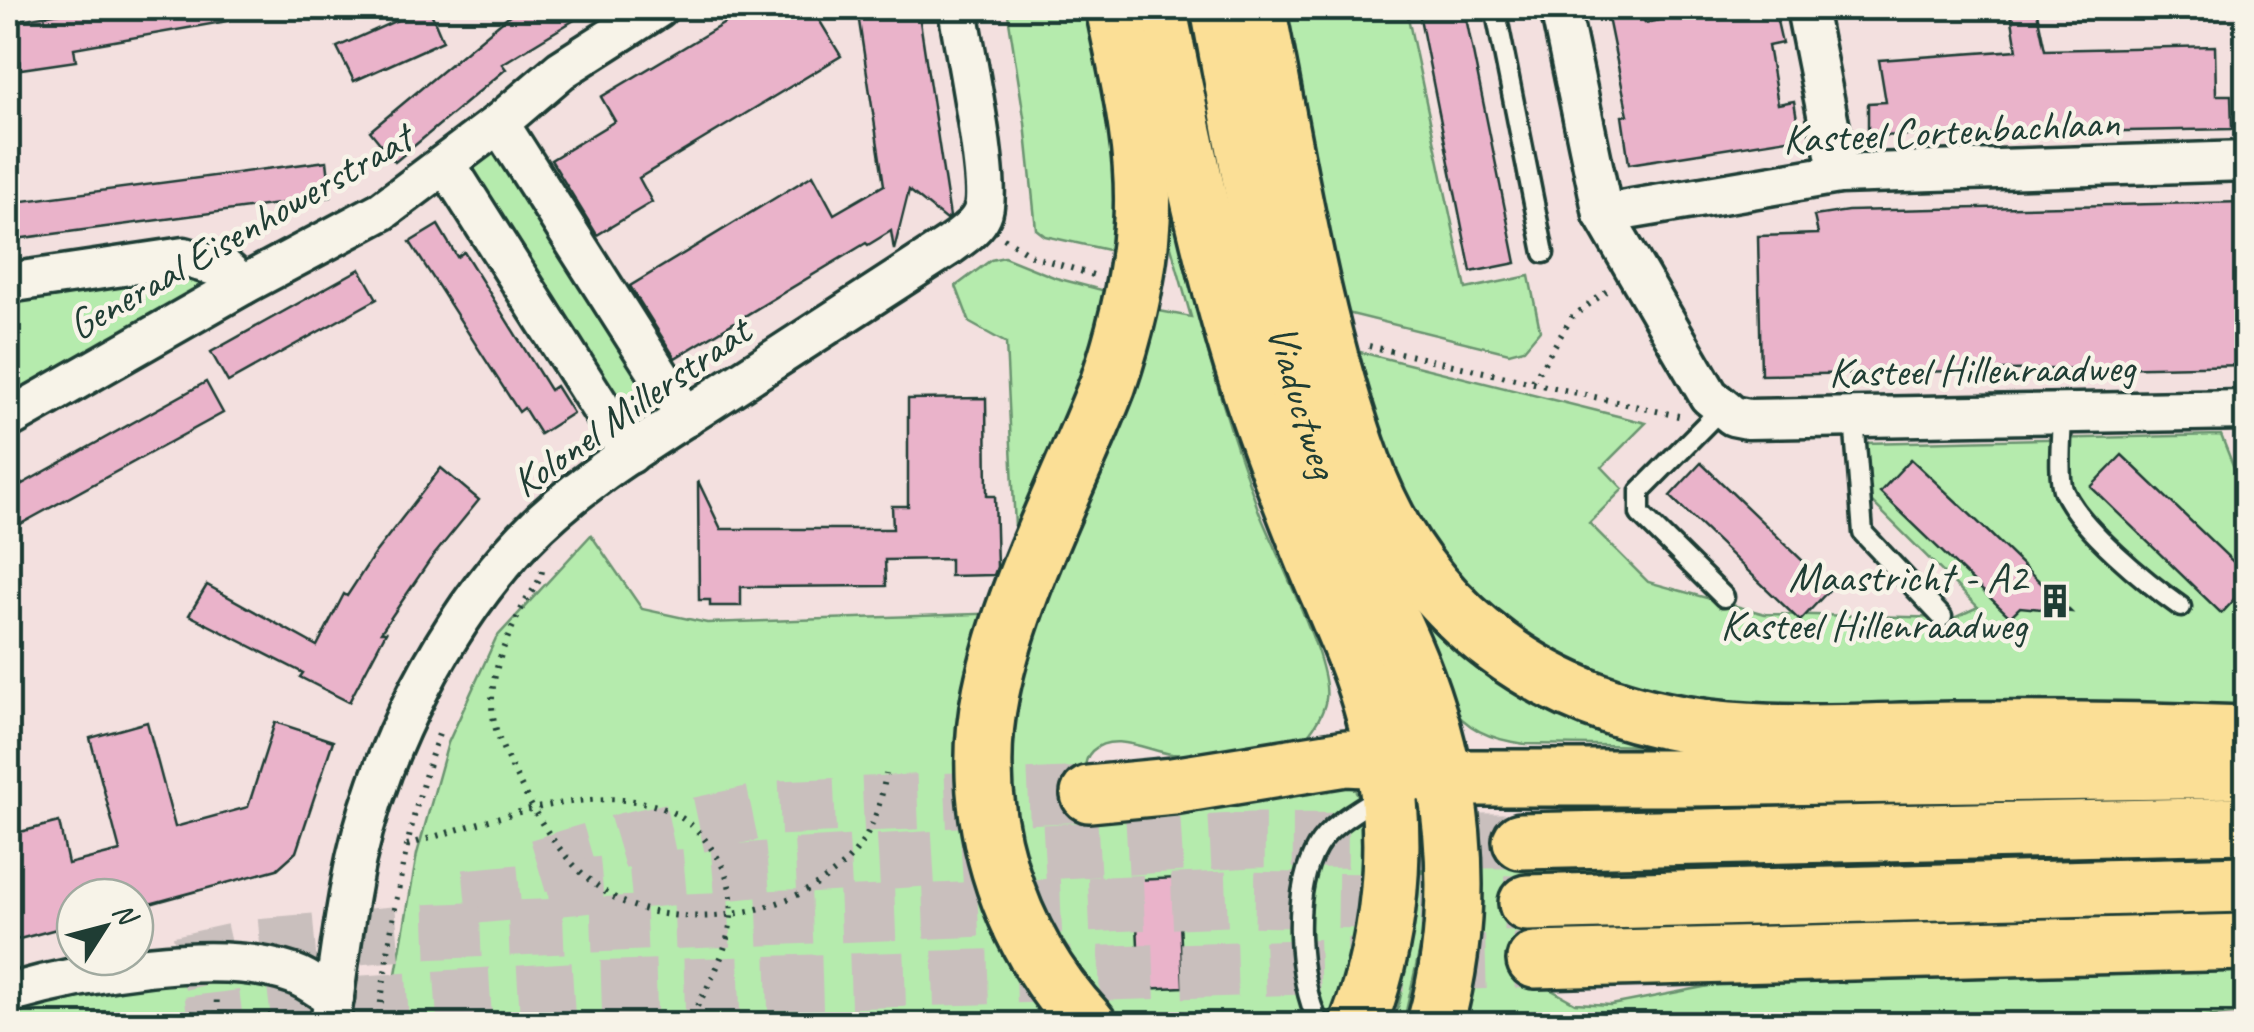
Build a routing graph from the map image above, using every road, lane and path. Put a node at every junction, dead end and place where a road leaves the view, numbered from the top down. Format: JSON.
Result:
{"nodes":[{"id":1,"x":658,"y":8,"type":"edge"},
{"id":2,"x":958,"y":8,"type":"edge"},
{"id":3,"x":1114,"y":8,"type":"edge"},
{"id":4,"x":1158,"y":8,"type":"edge"},
{"id":5,"x":1219,"y":8,"type":"edge"},
{"id":6,"x":1257,"y":8,"type":"edge"},
{"id":7,"x":1494,"y":8,"type":"edge"},
{"id":8,"x":1560,"y":8,"type":"edge"},
{"id":9,"x":1806,"y":8,"type":"edge"},
{"id":10,"x":619,"y":17,"type":"edge"},
{"id":11,"x":499,"y":124,"type":"junction"},
{"id":12,"x":2246,"y":161,"type":"edge"},
{"id":13,"x":446,"y":164,"type":"junction"},
{"id":14,"x":1840,"y":174,"type":"junction"},
{"id":15,"x":1603,"y":214,"type":"junction"},
{"id":16,"x":991,"y":233,"type":"junction"},
{"id":17,"x":1544,"y":253,"type":"dead end"},
{"id":18,"x":1634,"y":271,"type":"junction"},
{"id":19,"x":1100,"y":277,"type":"dead end"},
{"id":20,"x":8,"y":284,"type":"edge"},
{"id":21,"x":243,"y":285,"type":"junction"},
{"id":22,"x":1366,"y":345,"type":"dead end"},
{"id":23,"x":1533,"y":381,"type":"junction"},
{"id":24,"x":1721,"y":409,"type":"junction"},
{"id":25,"x":2246,"y":410,"type":"edge"},
{"id":26,"x":2062,"y":414,"type":"junction"},
{"id":27,"x":686,"y":417,"type":"junction"},
{"id":28,"x":1854,"y":418,"type":"junction"},
{"id":29,"x":8,"y":419,"type":"edge"},
{"id":30,"x":630,"y":454,"type":"junction"},
{"id":31,"x":530,"y":571,"type":"dead end"},
{"id":32,"x":1724,"y":597,"type":"dead end"},
{"id":33,"x":2180,"y":607,"type":"dead end"},
{"id":34,"x":1942,"y":618,"type":"dead end"},
{"id":35,"x":442,"y":728,"type":"dead end"},
{"id":36,"x":2246,"y":734,"type":"edge"},
{"id":37,"x":2246,"y":770,"type":"edge"},
{"id":38,"x":886,"y":774,"type":"dead end"},
{"id":39,"x":1386,"y":777,"type":"junction"},
{"id":40,"x":1444,"y":778,"type":"junction"},
{"id":41,"x":1089,"y":794,"type":"tunnel mouth"},
{"id":42,"x":533,"y":810,"type":"junction"},
{"id":43,"x":2246,"y":825,"type":"edge"},
{"id":44,"x":1522,"y":840,"type":"tunnel mouth"},
{"id":45,"x":407,"y":844,"type":"junction"},
{"id":46,"x":2246,"y":884,"type":"edge"},
{"id":47,"x":1528,"y":902,"type":"tunnel mouth"},
{"id":48,"x":732,"y":913,"type":"junction"},
{"id":49,"x":2246,"y":942,"type":"edge"},
{"id":50,"x":1535,"y":960,"type":"tunnel mouth"},
{"id":51,"x":8,"y":994,"type":"edge"},
{"id":52,"x":332,"y":1014,"type":"edge"},
{"id":53,"x":90,"y":1024,"type":"edge"},
{"id":54,"x":378,"y":1024,"type":"edge"},
{"id":55,"x":687,"y":1024,"type":"edge"},
{"id":56,"x":1088,"y":1024,"type":"edge"},
{"id":57,"x":1319,"y":1024,"type":"edge"},
{"id":58,"x":1358,"y":1024,"type":"edge"},
{"id":59,"x":1435,"y":1024,"type":"edge"}],
"edges":[{"from":1,"to":10,"type":"street","name":"Generaal Eisenhowerstraat"},
{"from":2,"to":16,"type":"street"},
{"from":3,"to":56,"type":"main road"},
{"from":4,"to":39,"type":"main road","name":"Viaductweg"},
{"from":5,"to":40,"type":"main road","name":"Viaductweg"},
{"from":6,"to":36,"type":"main road"},
{"from":7,"to":17,"type":"lane"},
{"from":8,"to":15,"type":"street"},
{"from":9,"to":14,"type":"street"},
{"from":10,"to":11,"type":"street","name":"Generaal Eisenhowerstraat"},
{"from":11,"to":13,"type":"street","name":"Generaal Eisenhowerstraat"},
{"from":11,"to":27,"type":"street"},
{"from":12,"to":14,"type":"street","name":"Kasteel Cortenbachlaan"},
{"from":13,"to":21,"type":"street","name":"Generaal Eisenhowerstraat"},
{"from":13,"to":30,"type":"street"},
{"from":14,"to":15,"type":"street","name":"Kasteel Cortenbachlaan"},
{"from":15,"to":18,"type":"street"},
{"from":16,"to":19,"type":"path"},
{"from":16,"to":27,"type":"street","name":"Kolonel Millerstraat"},
{"from":18,"to":23,"type":"path"},
{"from":18,"to":24,"type":"street"},
{"from":20,"to":21,"type":"street"},
{"from":21,"to":29,"type":"street","name":"Generaal Eisenhowerstraat"},
{"from":22,"to":23,"type":"path"},
{"from":23,"to":24,"type":"path"},
{"from":24,"to":28,"type":"street","name":"Kasteel Hillenraadweg"},
{"from":24,"to":32,"type":"lane"},
{"from":25,"to":26,"type":"street","name":"Kasteel Hillenraadweg"},
{"from":26,"to":28,"type":"street","name":"Kasteel Hillenraadweg"},
{"from":26,"to":33,"type":"lane"},
{"from":27,"to":30,"type":"street","name":"Kolonel Millerstraat"},
{"from":28,"to":34,"type":"lane"},
{"from":30,"to":52,"type":"street","name":"Kolonel Millerstraat"},
{"from":31,"to":42,"type":"path"},
{"from":35,"to":45,"type":"path"},
{"from":37,"to":40,"type":"main road"},
{"from":38,"to":48,"type":"path"},
{"from":39,"to":40,"type":"main road"},
{"from":39,"to":41,"type":"main road"},
{"from":39,"to":57,"type":"lane"},
{"from":39,"to":58,"type":"main road","name":"Viaductweg"},
{"from":40,"to":59,"type":"main road","name":"Viaductweg"},
{"from":42,"to":45,"type":"path"},
{"from":42,"to":48,"type":"path"},
{"from":42,"to":48,"type":"path"},
{"from":43,"to":44,"type":"main road"},
{"from":45,"to":54,"type":"path"},
{"from":46,"to":47,"type":"main road"},
{"from":48,"to":55,"type":"path"},
{"from":49,"to":50,"type":"main road"},
{"from":51,"to":52,"type":"street"},
{"from":52,"to":53,"type":"path"}]}
